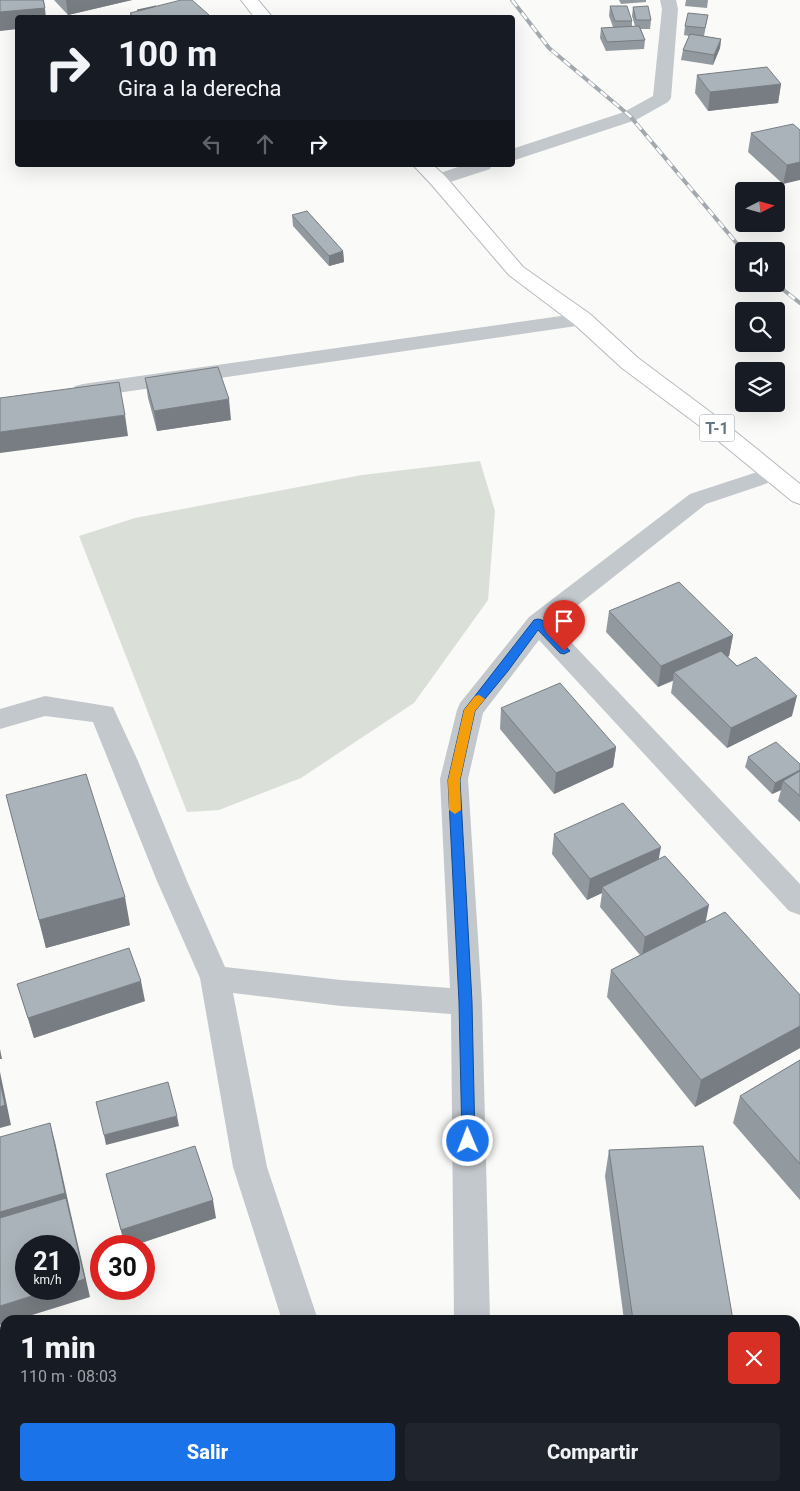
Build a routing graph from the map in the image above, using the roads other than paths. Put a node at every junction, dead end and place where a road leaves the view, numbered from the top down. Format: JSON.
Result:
{"nodes":[{"id":1,"x":249,"y":0,"type":"edge"},
{"id":2,"x":668,"y":0,"type":"edge"},
{"id":3,"x":262,"y":15,"type":"edge"},
{"id":4,"x":515,"y":154,"type":"edge"},
{"id":5,"x":424,"y":167,"type":"edge"},
{"id":6,"x":477,"y":167,"type":"edge"},
{"id":7,"x":438,"y":180,"type":"junction"},
{"id":8,"x":582,"y":319,"type":"junction"},
{"id":9,"x":66,"y":394,"type":"edge"},
{"id":10,"x":772,"y":474,"type":"junction"},
{"id":11,"x":800,"y":496,"type":"edge"},
{"id":12,"x":538,"y":623,"type":"junction"},
{"id":13,"x":0,"y":718,"type":"edge"},
{"id":14,"x":800,"y":903,"type":"edge"},
{"id":15,"x":216,"y":978,"type":"junction"},
{"id":16,"x":466,"y":1002,"type":"junction"},
{"id":17,"x":298,"y":1315,"type":"edge"},
{"id":18,"x":472,"y":1315,"type":"edge"}],
"edges":[{"from":1,"to":3,"type":"main road"},
{"from":2,"to":4,"type":"street"},
{"from":5,"to":7,"type":"main road","number":"T-1"},
{"from":6,"to":7,"type":"street"},
{"from":7,"to":8,"type":"main road","number":"T-1"},
{"from":8,"to":9,"type":"street"},
{"from":8,"to":10,"type":"main road","number":"T-1"},
{"from":10,"to":11,"type":"main road","number":"T-1"},
{"from":10,"to":12,"type":"street"},
{"from":12,"to":14,"type":"street"},
{"from":12,"to":16,"type":"street"},
{"from":13,"to":15,"type":"street"},
{"from":15,"to":16,"type":"street"},
{"from":15,"to":17,"type":"street"},
{"from":16,"to":18,"type":"street"}]}
